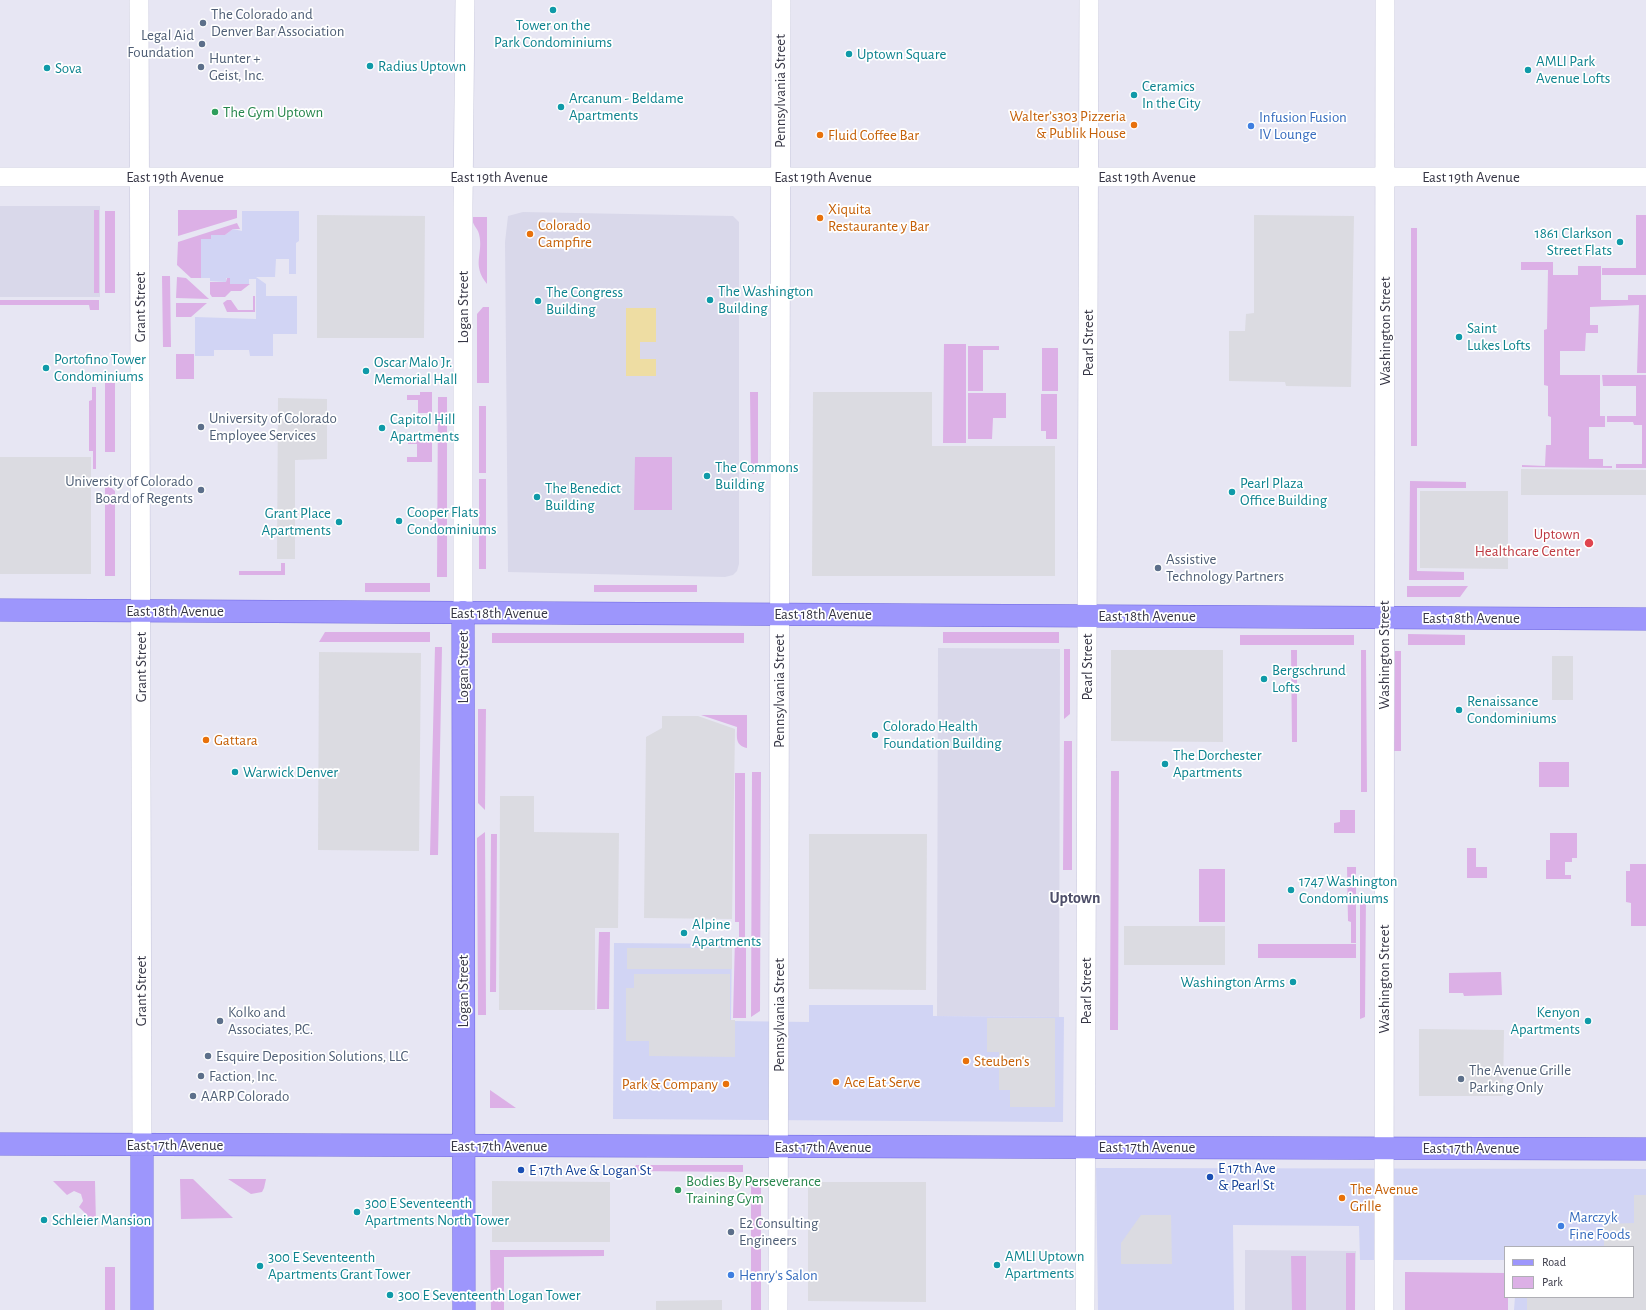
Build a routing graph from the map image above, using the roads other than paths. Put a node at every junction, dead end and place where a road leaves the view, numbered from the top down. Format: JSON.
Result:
{"nodes":[{"id":1,"x":139,"y":0,"type":"edge"},
{"id":2,"x":465,"y":0,"type":"edge"},
{"id":3,"x":780,"y":0,"type":"edge"},
{"id":4,"x":1089,"y":0,"type":"edge"},
{"id":5,"x":1386,"y":0,"type":"edge"},
{"id":6,"x":0,"y":177,"type":"edge"},
{"id":7,"x":140,"y":177,"type":"junction"},
{"id":8,"x":463,"y":177,"type":"junction"},
{"id":9,"x":780,"y":177,"type":"junction"},
{"id":10,"x":1088,"y":177,"type":"junction"},
{"id":11,"x":1385,"y":177,"type":"junction"},
{"id":12,"x":1646,"y":177,"type":"edge"},
{"id":13,"x":0,"y":610,"type":"edge"},
{"id":14,"x":140,"y":611,"type":"junction"},
{"id":15,"x":463,"y":612,"type":"junction"},
{"id":16,"x":779,"y":614,"type":"junction"},
{"id":17,"x":1088,"y":616,"type":"junction"},
{"id":18,"x":1384,"y":617,"type":"junction"},
{"id":19,"x":1646,"y":619,"type":"edge"},
{"id":20,"x":0,"y":1144,"type":"edge"},
{"id":21,"x":142,"y":1145,"type":"junction"},
{"id":22,"x":464,"y":1146,"type":"junction"},
{"id":23,"x":778,"y":1146,"type":"junction"},
{"id":24,"x":1085,"y":1147,"type":"junction"},
{"id":25,"x":1384,"y":1148,"type":"junction"},
{"id":26,"x":1646,"y":1149,"type":"edge"},
{"id":27,"x":142,"y":1310,"type":"edge"},
{"id":28,"x":464,"y":1310,"type":"edge"},
{"id":29,"x":778,"y":1310,"type":"edge"},
{"id":30,"x":1085,"y":1310,"type":"edge"},
{"id":31,"x":1384,"y":1310,"type":"edge"}],
"edges":[{"from":1,"to":7,"type":"street","name":"Grant Street"},
{"from":2,"to":8,"type":"street","name":"Logan Street"},
{"from":3,"to":9,"type":"street","name":"Pennsylvania Street"},
{"from":4,"to":10,"type":"street","name":"Pearl Street"},
{"from":5,"to":11,"type":"street","name":"Washington Street"},
{"from":6,"to":7,"type":"street","name":"East 19th Avenue"},
{"from":7,"to":8,"type":"street","name":"East 19th Avenue"},
{"from":7,"to":14,"type":"street","name":"Grant Street"},
{"from":8,"to":9,"type":"street","name":"East 19th Avenue"},
{"from":8,"to":15,"type":"street","name":"Logan Street"},
{"from":9,"to":10,"type":"street","name":"East 19th Avenue"},
{"from":9,"to":16,"type":"street","name":"Pennsylvania Street"},
{"from":10,"to":11,"type":"street","name":"East 19th Avenue"},
{"from":10,"to":17,"type":"street","name":"Pearl Street"},
{"from":11,"to":12,"type":"street","name":"East 19th Avenue"},
{"from":11,"to":18,"type":"street","name":"Washington Street"},
{"from":13,"to":14,"type":"main road","name":"East 18th Avenue"},
{"from":14,"to":15,"type":"main road","name":"East 18th Avenue"},
{"from":14,"to":21,"type":"street","name":"Grant Street"},
{"from":15,"to":16,"type":"main road","name":"East 18th Avenue"},
{"from":15,"to":22,"type":"main road","name":"Logan Street"},
{"from":16,"to":17,"type":"main road","name":"East 18th Avenue"},
{"from":16,"to":23,"type":"street","name":"Pennsylvania Street"},
{"from":17,"to":18,"type":"main road","name":"East 18th Avenue"},
{"from":17,"to":24,"type":"street","name":"Pearl Street"},
{"from":18,"to":19,"type":"main road","name":"East 18th Avenue"},
{"from":18,"to":25,"type":"street","name":"Washington Street"},
{"from":20,"to":21,"type":"main road","name":"East 17th Avenue"},
{"from":21,"to":22,"type":"main road","name":"East 17th Avenue"},
{"from":21,"to":27,"type":"main road","name":"Grant Street"},
{"from":22,"to":23,"type":"main road","name":"East 17th Avenue"},
{"from":22,"to":28,"type":"main road","name":"Logan Street"},
{"from":23,"to":24,"type":"main road","name":"East 17th Avenue"},
{"from":23,"to":29,"type":"street","name":"Pennsylvania Street"},
{"from":24,"to":25,"type":"main road","name":"East 17th Avenue"},
{"from":24,"to":30,"type":"street","name":"Pearl Street"},
{"from":25,"to":26,"type":"main road","name":"East 17th Avenue"},
{"from":25,"to":31,"type":"street","name":"Washington Street"}]}
